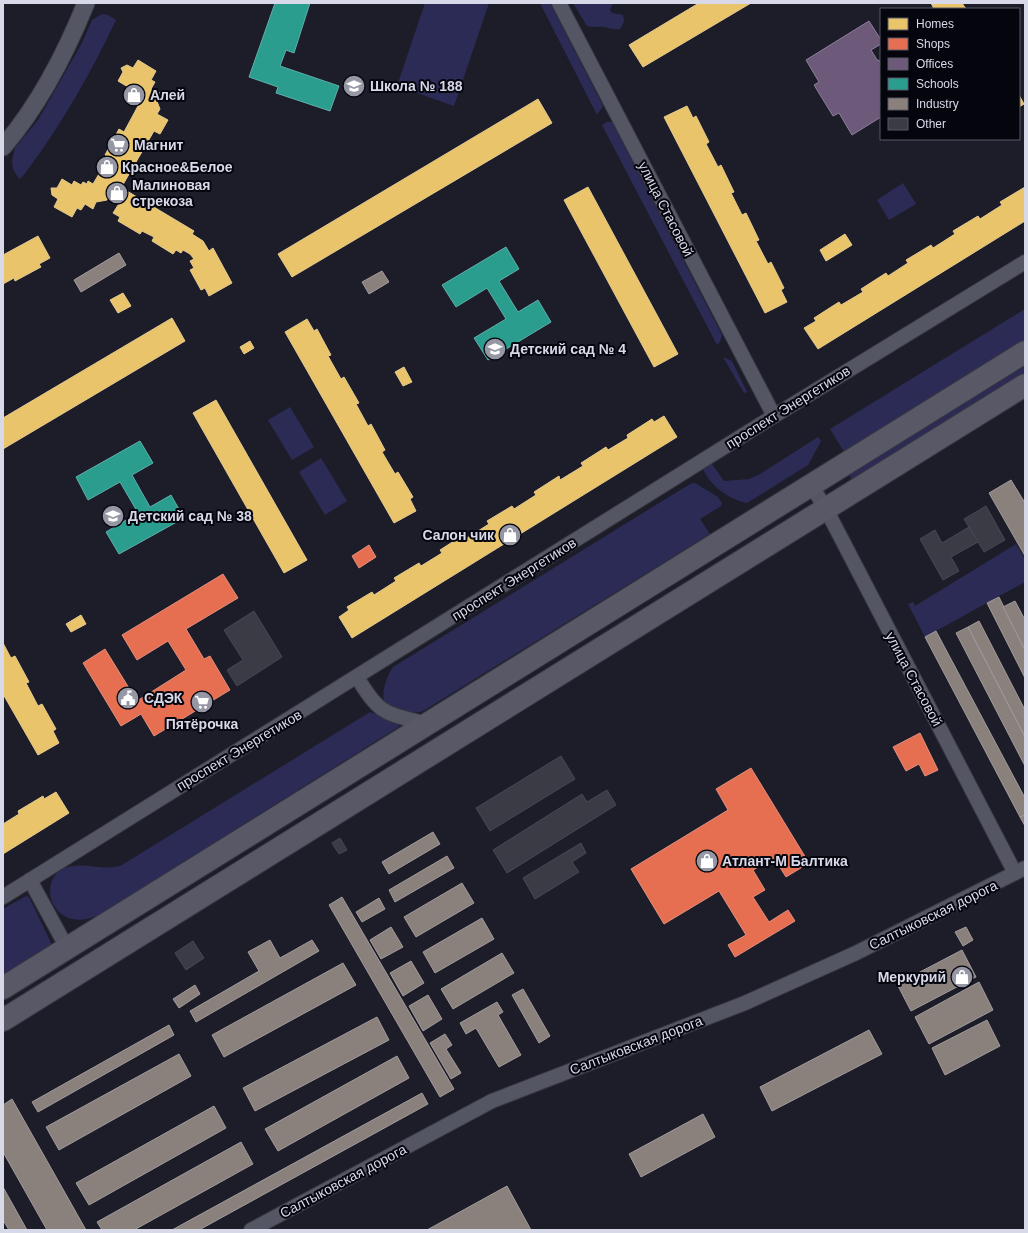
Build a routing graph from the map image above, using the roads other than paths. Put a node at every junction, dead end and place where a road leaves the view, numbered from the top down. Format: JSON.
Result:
{"nodes":[{"id":1,"x":76,"y":3,"type":"edge"},
{"id":2,"x":86,"y":3,"type":"edge"},
{"id":3,"x":559,"y":3,"type":"edge"},
{"id":4,"x":3,"y":132,"type":"edge"},
{"id":5,"x":3,"y":147,"type":"edge"},
{"id":6,"x":1025,"y":262,"type":"edge"},
{"id":7,"x":1025,"y":352,"type":"edge"},
{"id":8,"x":1025,"y":385,"type":"edge"},
{"id":9,"x":774,"y":416,"type":"junction"},
{"id":10,"x":811,"y":485,"type":"junction"},
{"id":11,"x":826,"y":509,"type":"junction"},
{"id":12,"x":357,"y":678,"type":"junction"},
{"id":13,"x":427,"y":724,"type":"junction"},
{"id":14,"x":1020,"y":871,"type":"edge"},
{"id":15,"x":30,"y":880,"type":"junction"},
{"id":16,"x":3,"y":897,"type":"edge"},
{"id":17,"x":67,"y":948,"type":"junction"},
{"id":18,"x":3,"y":988,"type":"edge"},
{"id":19,"x":3,"y":1020,"type":"edge"},
{"id":20,"x":251,"y":1230,"type":"edge"}],
"edges":[{"from":1,"to":4,"type":"street"},
{"from":2,"to":5,"type":"street"},
{"from":3,"to":9,"type":"street","name":"улица Стасовой"},
{"from":6,"to":9,"type":"street","name":"проспект Энергетиков"},
{"from":7,"to":10,"type":"main road"},
{"from":8,"to":11,"type":"main road"},
{"from":9,"to":12,"type":"street","name":"проспект Энергетиков"},
{"from":10,"to":11,"type":"street","name":"улица Стасовой"},
{"from":10,"to":13,"type":"main road"},
{"from":11,"to":14,"type":"street","name":"улица Стасовой"},
{"from":11,"to":19,"type":"main road"},
{"from":12,"to":13,"type":"street"},
{"from":12,"to":15,"type":"street","name":"проспект Энергетиков"},
{"from":13,"to":17,"type":"main road"},
{"from":14,"to":20,"type":"street","name":"Салтыковская дорога"},
{"from":15,"to":16,"type":"street","name":"проспект Энергетиков"},
{"from":15,"to":17,"type":"street"},
{"from":17,"to":18,"type":"main road"}]}
